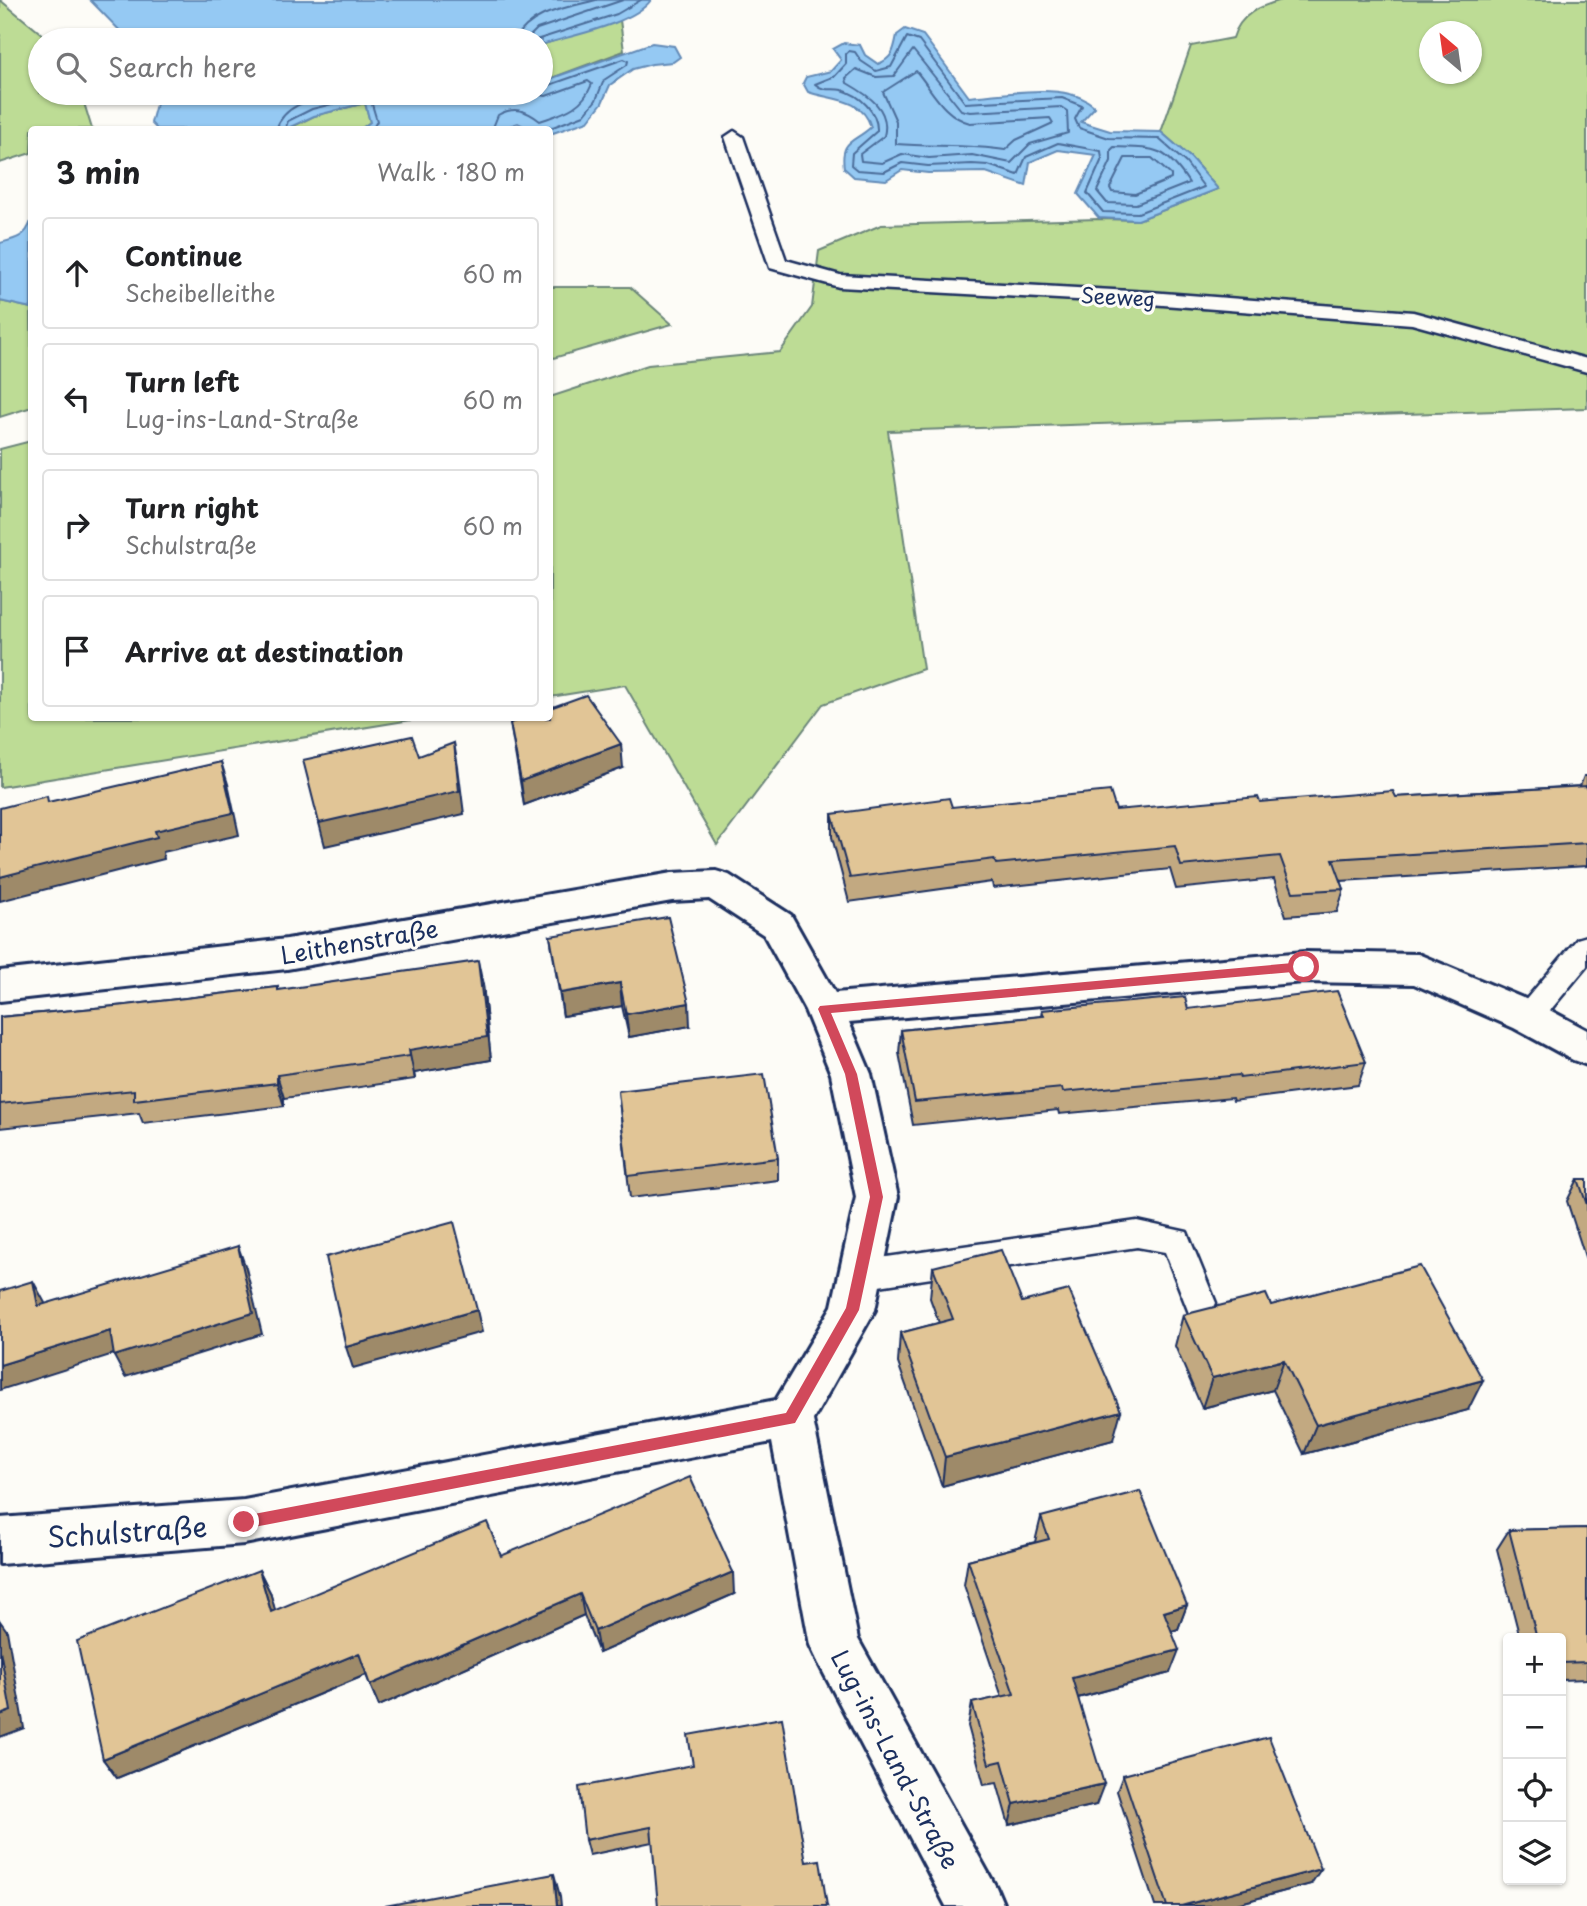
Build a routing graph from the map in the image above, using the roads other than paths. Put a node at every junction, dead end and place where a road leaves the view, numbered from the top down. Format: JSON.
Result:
{"nodes":[{"id":1,"x":734,"y":137,"type":"dead end"},
{"id":2,"x":1587,"y":366,"type":"edge"},
{"id":3,"x":1587,"y":947,"type":"edge"},
{"id":4,"x":0,"y":986,"type":"edge"},
{"id":5,"x":824,"y":1009,"type":"junction"},
{"id":6,"x":1528,"y":1017,"type":"junction"},
{"id":7,"x":1587,"y":1049,"type":"edge"},
{"id":8,"x":859,"y":1275,"type":"junction"},
{"id":9,"x":1200,"y":1303,"type":"dead end"},
{"id":10,"x":790,"y":1418,"type":"junction"},
{"id":11,"x":0,"y":1541,"type":"edge"},
{"id":12,"x":978,"y":1906,"type":"edge"}],
"edges":[{"from":1,"to":2,"type":"lane","name":"Seeweg"},
{"from":3,"to":6,"type":"lane"},
{"from":4,"to":5,"type":"street","name":"Leithenstraße"},
{"from":5,"to":6,"type":"street"},
{"from":5,"to":8,"type":"street"},
{"from":6,"to":7,"type":"street"},
{"from":8,"to":9,"type":"lane"},
{"from":8,"to":10,"type":"street"},
{"from":10,"to":11,"type":"street","name":"Schulstraße"},
{"from":10,"to":12,"type":"street","name":"Lug-ins-Land-Straße"}]}
